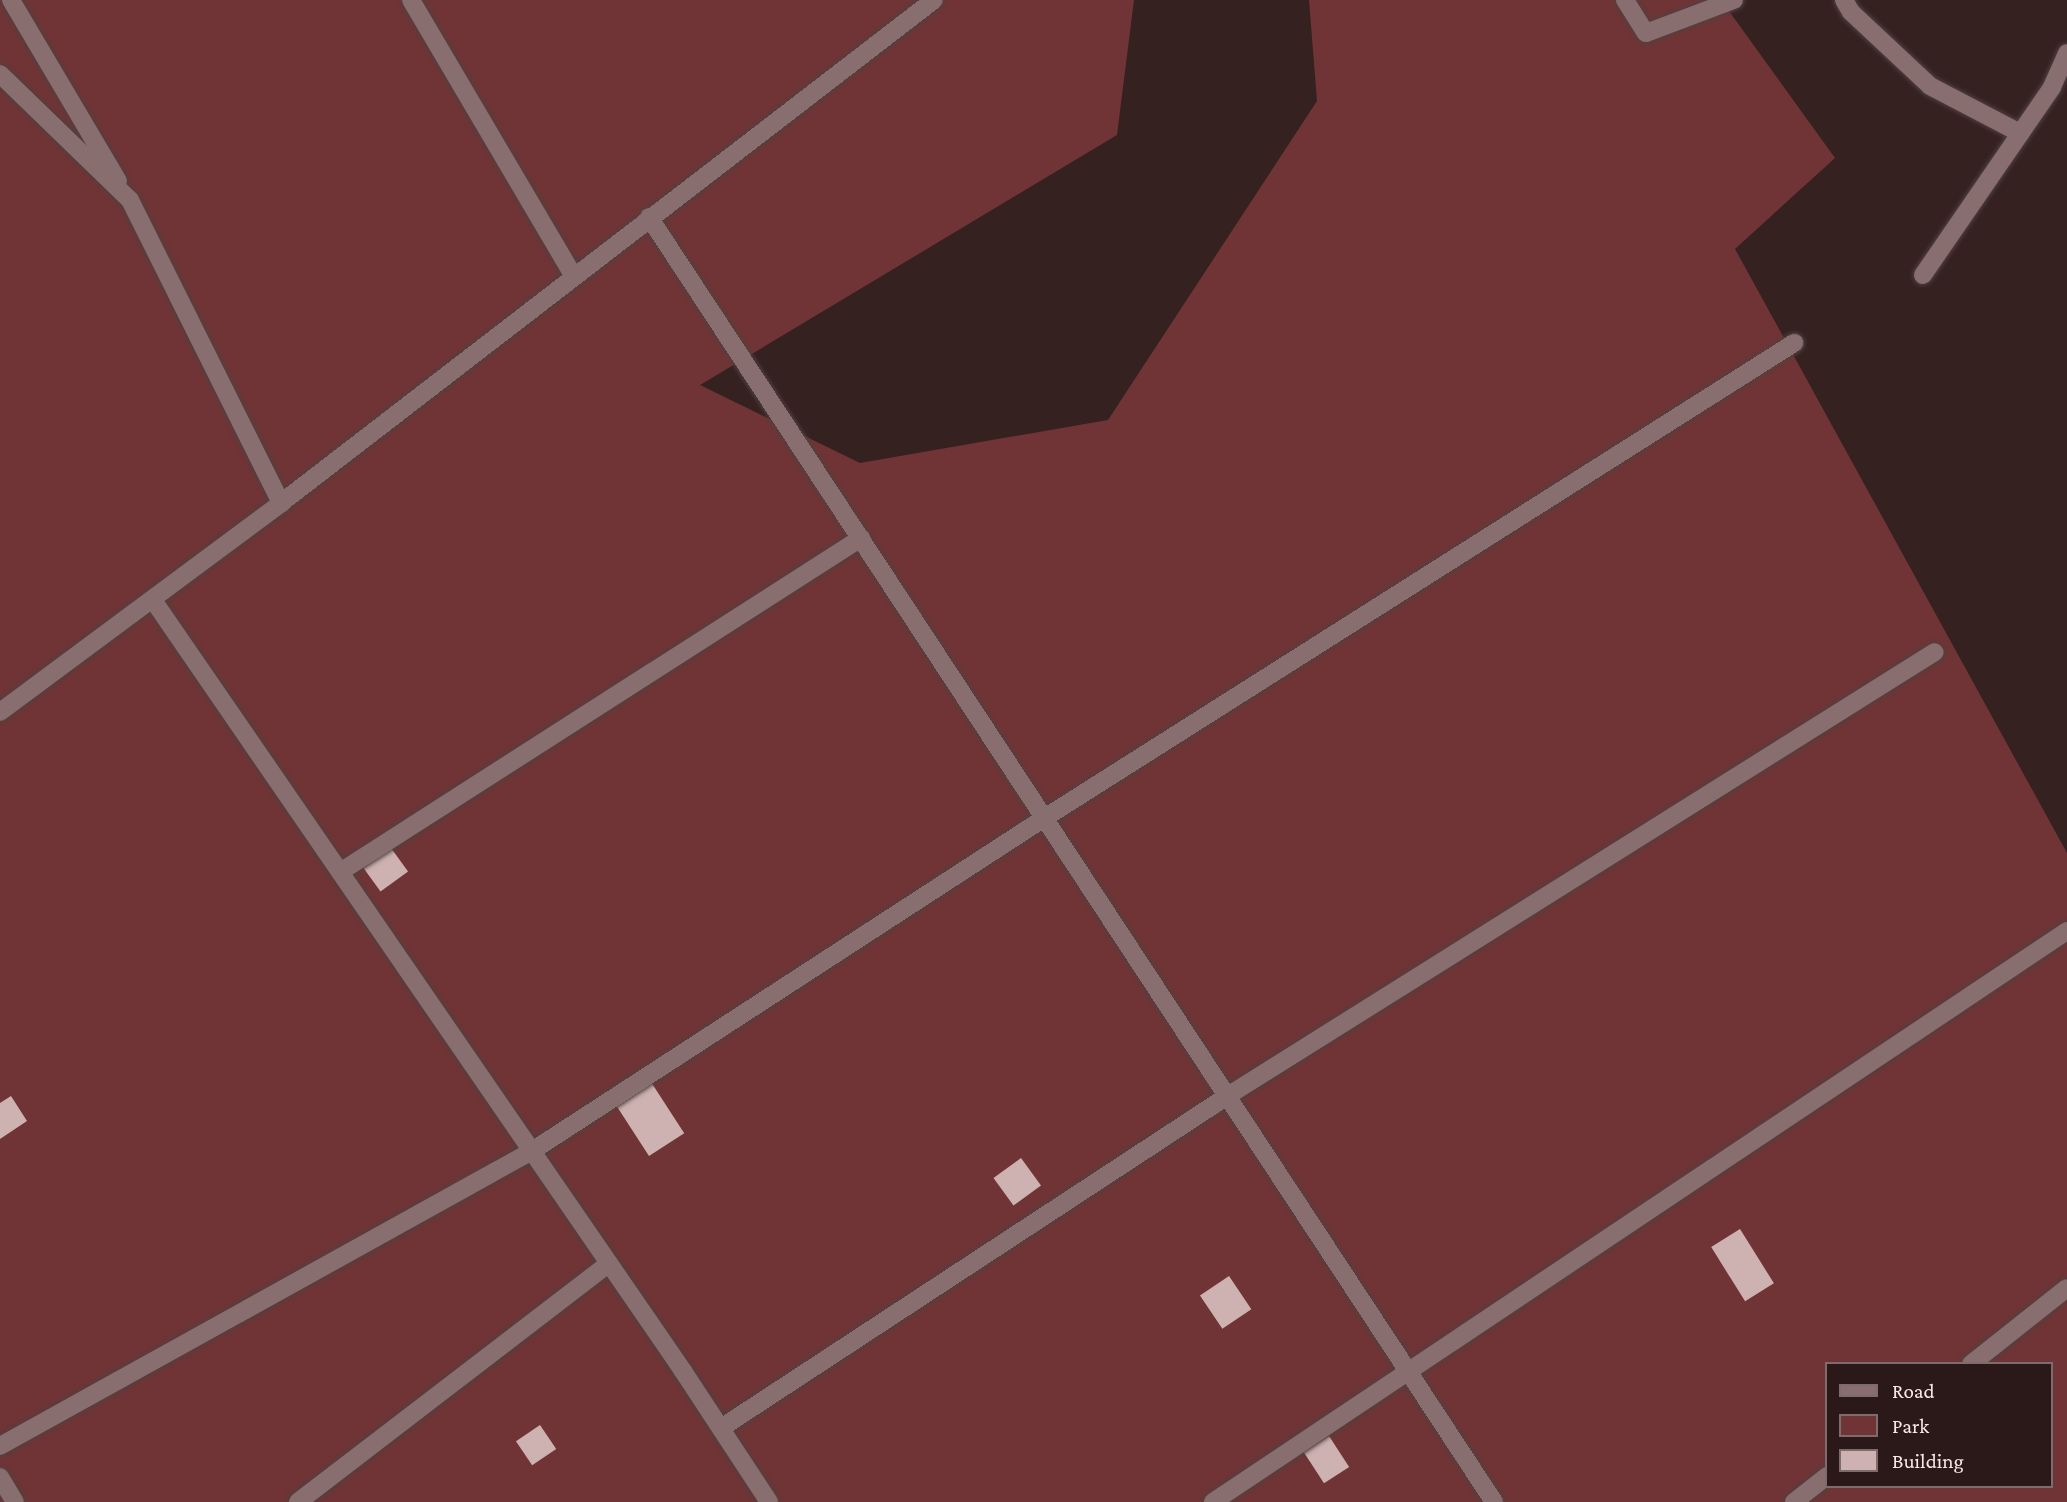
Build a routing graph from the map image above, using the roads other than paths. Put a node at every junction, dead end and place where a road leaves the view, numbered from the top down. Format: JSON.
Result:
{"nodes":[{"id":1,"x":11,"y":0,"type":"edge"},
{"id":2,"x":411,"y":0,"type":"edge"},
{"id":3,"x":934,"y":0,"type":"edge"},
{"id":4,"x":1625,"y":0,"type":"edge"},
{"id":5,"x":1734,"y":0,"type":"edge"},
{"id":6,"x":1844,"y":0,"type":"edge"},
{"id":7,"x":2067,"y":53,"type":"edge"},
{"id":8,"x":0,"y":74,"type":"edge"},
{"id":9,"x":2020,"y":133,"type":"junction"},
{"id":10,"x":130,"y":200,"type":"junction"},
{"id":11,"x":649,"y":217,"type":"junction"},
{"id":12,"x":573,"y":275,"type":"junction"},
{"id":13,"x":1923,"y":275,"type":"dead end"},
{"id":14,"x":1794,"y":343,"type":"dead end"},
{"id":15,"x":281,"y":503,"type":"junction"},
{"id":16,"x":861,"y":538,"type":"junction"},
{"id":17,"x":153,"y":600,"type":"junction"},
{"id":18,"x":1935,"y":652,"type":"dead end"},
{"id":19,"x":0,"y":712,"type":"edge"},
{"id":20,"x":1046,"y":817,"type":"junction"},
{"id":21,"x":340,"y":872,"type":"junction"},
{"id":22,"x":2067,"y":930,"type":"edge"},
{"id":23,"x":1228,"y":1095,"type":"junction"},
{"id":24,"x":532,"y":1152,"type":"junction"},
{"id":25,"x":609,"y":1263,"type":"junction"},
{"id":26,"x":2067,"y":1288,"type":"edge"},
{"id":27,"x":1973,"y":1362,"type":"edge"},
{"id":28,"x":1407,"y":1374,"type":"junction"},
{"id":29,"x":721,"y":1428,"type":"junction"},
{"id":30,"x":0,"y":1446,"type":"edge"},
{"id":31,"x":0,"y":1477,"type":"edge"},
{"id":32,"x":1826,"y":1477,"type":"edge"},
{"id":33,"x":15,"y":1502,"type":"edge"},
{"id":34,"x":298,"y":1502,"type":"edge"},
{"id":35,"x":769,"y":1502,"type":"edge"},
{"id":36,"x":1213,"y":1502,"type":"edge"},
{"id":37,"x":1494,"y":1502,"type":"edge"},
{"id":38,"x":1794,"y":1502,"type":"edge"}],
"edges":[{"from":1,"to":10,"type":"street"},
{"from":2,"to":12,"type":"street"},
{"from":3,"to":11,"type":"street"},
{"from":4,"to":5,"type":"street"},
{"from":6,"to":9,"type":"street"},
{"from":7,"to":9,"type":"street"},
{"from":8,"to":10,"type":"street"},
{"from":9,"to":13,"type":"street"},
{"from":10,"to":15,"type":"street"},
{"from":11,"to":12,"type":"street"},
{"from":11,"to":16,"type":"street"},
{"from":12,"to":15,"type":"street"},
{"from":14,"to":20,"type":"street"},
{"from":15,"to":17,"type":"street"},
{"from":16,"to":20,"type":"street"},
{"from":16,"to":21,"type":"street"},
{"from":17,"to":19,"type":"street"},
{"from":17,"to":21,"type":"street"},
{"from":18,"to":23,"type":"street"},
{"from":20,"to":23,"type":"street"},
{"from":20,"to":24,"type":"street"},
{"from":21,"to":24,"type":"street"},
{"from":22,"to":28,"type":"street"},
{"from":23,"to":28,"type":"street"},
{"from":23,"to":29,"type":"street"},
{"from":24,"to":25,"type":"street"},
{"from":24,"to":30,"type":"street"},
{"from":25,"to":29,"type":"street"},
{"from":25,"to":34,"type":"street"},
{"from":26,"to":27,"type":"street"},
{"from":28,"to":36,"type":"street"},
{"from":28,"to":37,"type":"street"},
{"from":29,"to":35,"type":"street"},
{"from":31,"to":33,"type":"street"},
{"from":32,"to":38,"type":"street"}]}
